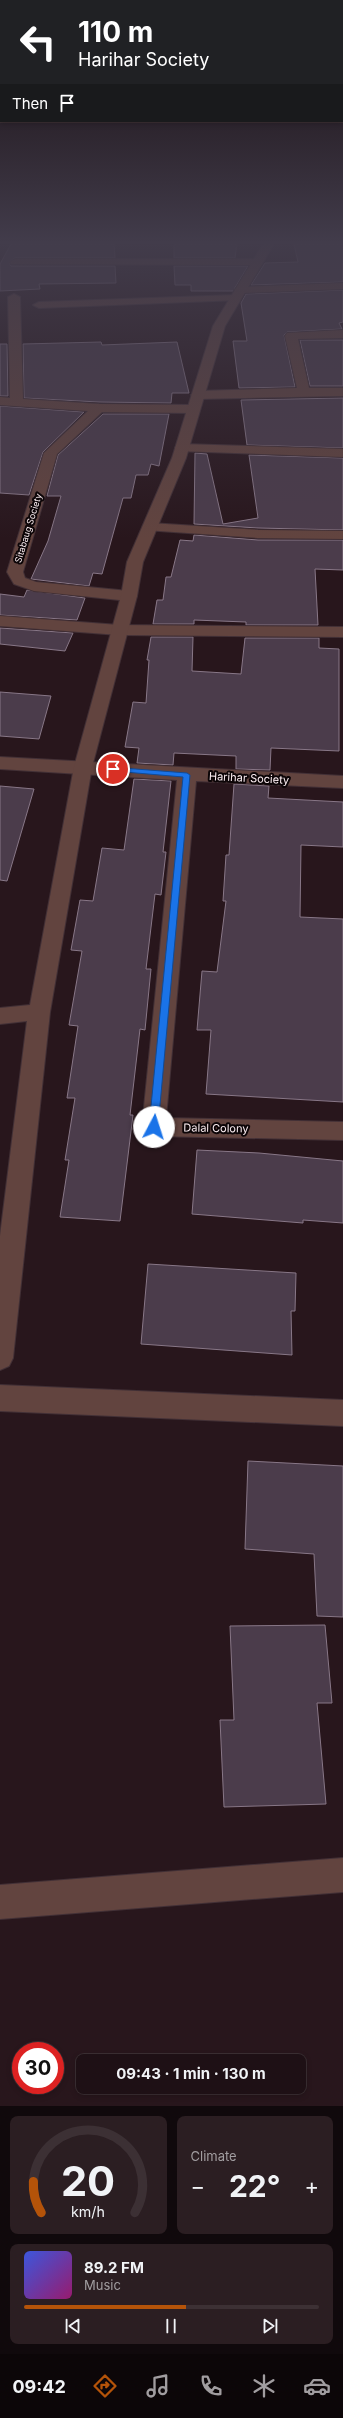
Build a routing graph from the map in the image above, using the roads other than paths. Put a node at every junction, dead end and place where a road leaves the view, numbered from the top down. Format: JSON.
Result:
{"nodes":[{"id":1,"x":15,"y":342,"type":"edge"},
{"id":2,"x":214,"y":342,"type":"edge"},
{"id":3,"x":292,"y":342,"type":"edge"},
{"id":4,"x":304,"y":392,"type":"junction"},
{"id":5,"x":343,"y":392,"type":"edge"},
{"id":6,"x":0,"y":401,"type":"edge"},
{"id":7,"x":17,"y":401,"type":"junction"},
{"id":8,"x":195,"y":402,"type":"junction"},
{"id":9,"x":99,"y":408,"type":"junction"},
{"id":10,"x":182,"y":448,"type":"junction"},
{"id":11,"x":343,"y":453,"type":"edge"},
{"id":12,"x":150,"y":527,"type":"junction"},
{"id":13,"x":343,"y":535,"type":"edge"},
{"id":14,"x":129,"y":596,"type":"junction"},
{"id":15,"x":0,"y":621,"type":"edge"},
{"id":16,"x":119,"y":630,"type":"junction"},
{"id":17,"x":343,"y":632,"type":"edge"},
{"id":18,"x":0,"y":763,"type":"edge"},
{"id":19,"x":83,"y":767,"type":"junction"},
{"id":20,"x":187,"y":775,"type":"junction"},
{"id":21,"x":343,"y":782,"type":"edge"},
{"id":22,"x":39,"y":1012,"type":"junction"},
{"id":23,"x":0,"y":1016,"type":"edge"},
{"id":24,"x":343,"y":1131,"type":"edge"},
{"id":25,"x":0,"y":1358,"type":"edge"},
{"id":26,"x":0,"y":1398,"type":"edge"},
{"id":27,"x":343,"y":1413,"type":"edge"},
{"id":28,"x":343,"y":1875,"type":"edge"},
{"id":29,"x":0,"y":1902,"type":"edge"}],
"edges":[{"from":1,"to":7,"type":"street"},
{"from":2,"to":8,"type":"street"},
{"from":3,"to":4,"type":"street"},
{"from":4,"to":5,"type":"street"},
{"from":4,"to":8,"type":"street"},
{"from":6,"to":7,"type":"street"},
{"from":7,"to":9,"type":"street"},
{"from":8,"to":9,"type":"street"},
{"from":8,"to":10,"type":"street"},
{"from":9,"to":14,"type":"street","name":"Sitabaug Society"},
{"from":10,"to":11,"type":"street"},
{"from":10,"to":12,"type":"street"},
{"from":12,"to":13,"type":"street"},
{"from":12,"to":14,"type":"street"},
{"from":14,"to":16,"type":"street"},
{"from":15,"to":16,"type":"street"},
{"from":16,"to":17,"type":"street"},
{"from":16,"to":19,"type":"street"},
{"from":18,"to":19,"type":"street","name":"Harihar Society"},
{"from":19,"to":20,"type":"street","name":"Harihar Society"},
{"from":19,"to":22,"type":"street"},
{"from":20,"to":21,"type":"street","name":"Harihar Society"},
{"from":20,"to":24,"type":"street","name":"Dalal Colony"},
{"from":22,"to":23,"type":"street"},
{"from":22,"to":25,"type":"street"},
{"from":26,"to":27,"type":"street"},
{"from":28,"to":29,"type":"street"}]}
